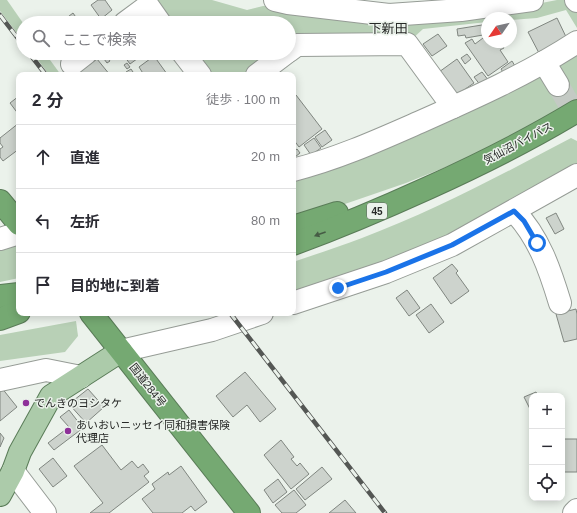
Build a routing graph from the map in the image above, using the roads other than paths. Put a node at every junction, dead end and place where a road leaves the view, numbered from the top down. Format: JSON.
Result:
{"nodes":[{"id":1,"x":275,"y":0,"type":"edge"},
{"id":2,"x":532,"y":0,"type":"edge"},
{"id":3,"x":134,"y":16,"type":"edge"},
{"id":4,"x":155,"y":16,"type":"edge"},
{"id":5,"x":577,"y":42,"type":"edge"},
{"id":6,"x":296,"y":46,"type":"edge"},
{"id":7,"x":188,"y":60,"type":"edge"},
{"id":8,"x":277,"y":60,"type":"edge"},
{"id":9,"x":544,"y":62,"type":"junction"},
{"id":10,"x":198,"y":72,"type":"edge"},
{"id":11,"x":262,"y":72,"type":"edge"},
{"id":12,"x":558,"y":85,"type":"tunnel mouth"},
{"id":13,"x":453,"y":107,"type":"junction"},
{"id":14,"x":577,"y":111,"type":"edge"},
{"id":15,"x":296,"y":169,"type":"edge"},
{"id":16,"x":458,"y":174,"type":"junction"},
{"id":17,"x":577,"y":175,"type":"edge"},
{"id":18,"x":0,"y":201,"type":"edge"},
{"id":19,"x":514,"y":211,"type":"junction"},
{"id":20,"x":16,"y":220,"type":"edge"},
{"id":21,"x":296,"y":226,"type":"edge"},
{"id":22,"x":16,"y":234,"type":"edge"},
{"id":23,"x":0,"y":238,"type":"edge"},
{"id":24,"x":296,"y":243,"type":"edge"},
{"id":25,"x":296,"y":302,"type":"edge"},
{"id":26,"x":560,"y":303,"type":"dead end"},
{"id":27,"x":16,"y":313,"type":"edge"},
{"id":28,"x":93,"y":316,"type":"edge"},
{"id":29,"x":248,"y":316,"type":"edge"},
{"id":30,"x":0,"y":319,"type":"edge"},
{"id":31,"x":121,"y":352,"type":"junction"},
{"id":32,"x":81,"y":377,"type":"junction"},
{"id":33,"x":0,"y":380,"type":"edge"},
{"id":34,"x":13,"y":471,"type":"junction"},
{"id":35,"x":0,"y":495,"type":"edge"},
{"id":36,"x":577,"y":510,"type":"edge"},
{"id":37,"x":45,"y":513,"type":"edge"},
{"id":38,"x":249,"y":513,"type":"edge"},
{"id":39,"x":574,"y":513,"type":"edge"}],
"edges":[{"from":1,"to":2,"type":"street"},
{"from":3,"to":4,"type":"street"},
{"from":5,"to":9,"type":"street"},
{"from":6,"to":13,"type":"street"},
{"from":7,"to":10,"type":"street"},
{"from":8,"to":11,"type":"street"},
{"from":9,"to":12,"type":"street"},
{"from":9,"to":13,"type":"street"},
{"from":13,"to":15,"type":"street"},
{"from":14,"to":16,"type":"highway","name":"気仙沼バイパス","number":"45"},
{"from":16,"to":21,"type":"highway","name":"気仙沼バイパス","number":"45"},
{"from":16,"to":24,"type":"highway","name":"気仙沼バイパス","number":"45","one_way":true},
{"from":17,"to":19,"type":"street"},
{"from":18,"to":20,"type":"highway"},
{"from":19,"to":25,"type":"street"},
{"from":19,"to":26,"type":"street"},
{"from":22,"to":23,"type":"street"},
{"from":27,"to":30,"type":"highway"},
{"from":28,"to":31,"type":"highway","name":"国道284号"},
{"from":29,"to":31,"type":"street"},
{"from":31,"to":32,"type":"main road"},
{"from":31,"to":38,"type":"highway","name":"国道284号"},
{"from":32,"to":33,"type":"street"},
{"from":32,"to":34,"type":"main road"},
{"from":34,"to":35,"type":"main road"},
{"from":34,"to":37,"type":"street"},
{"from":36,"to":39,"type":"street"}]}
